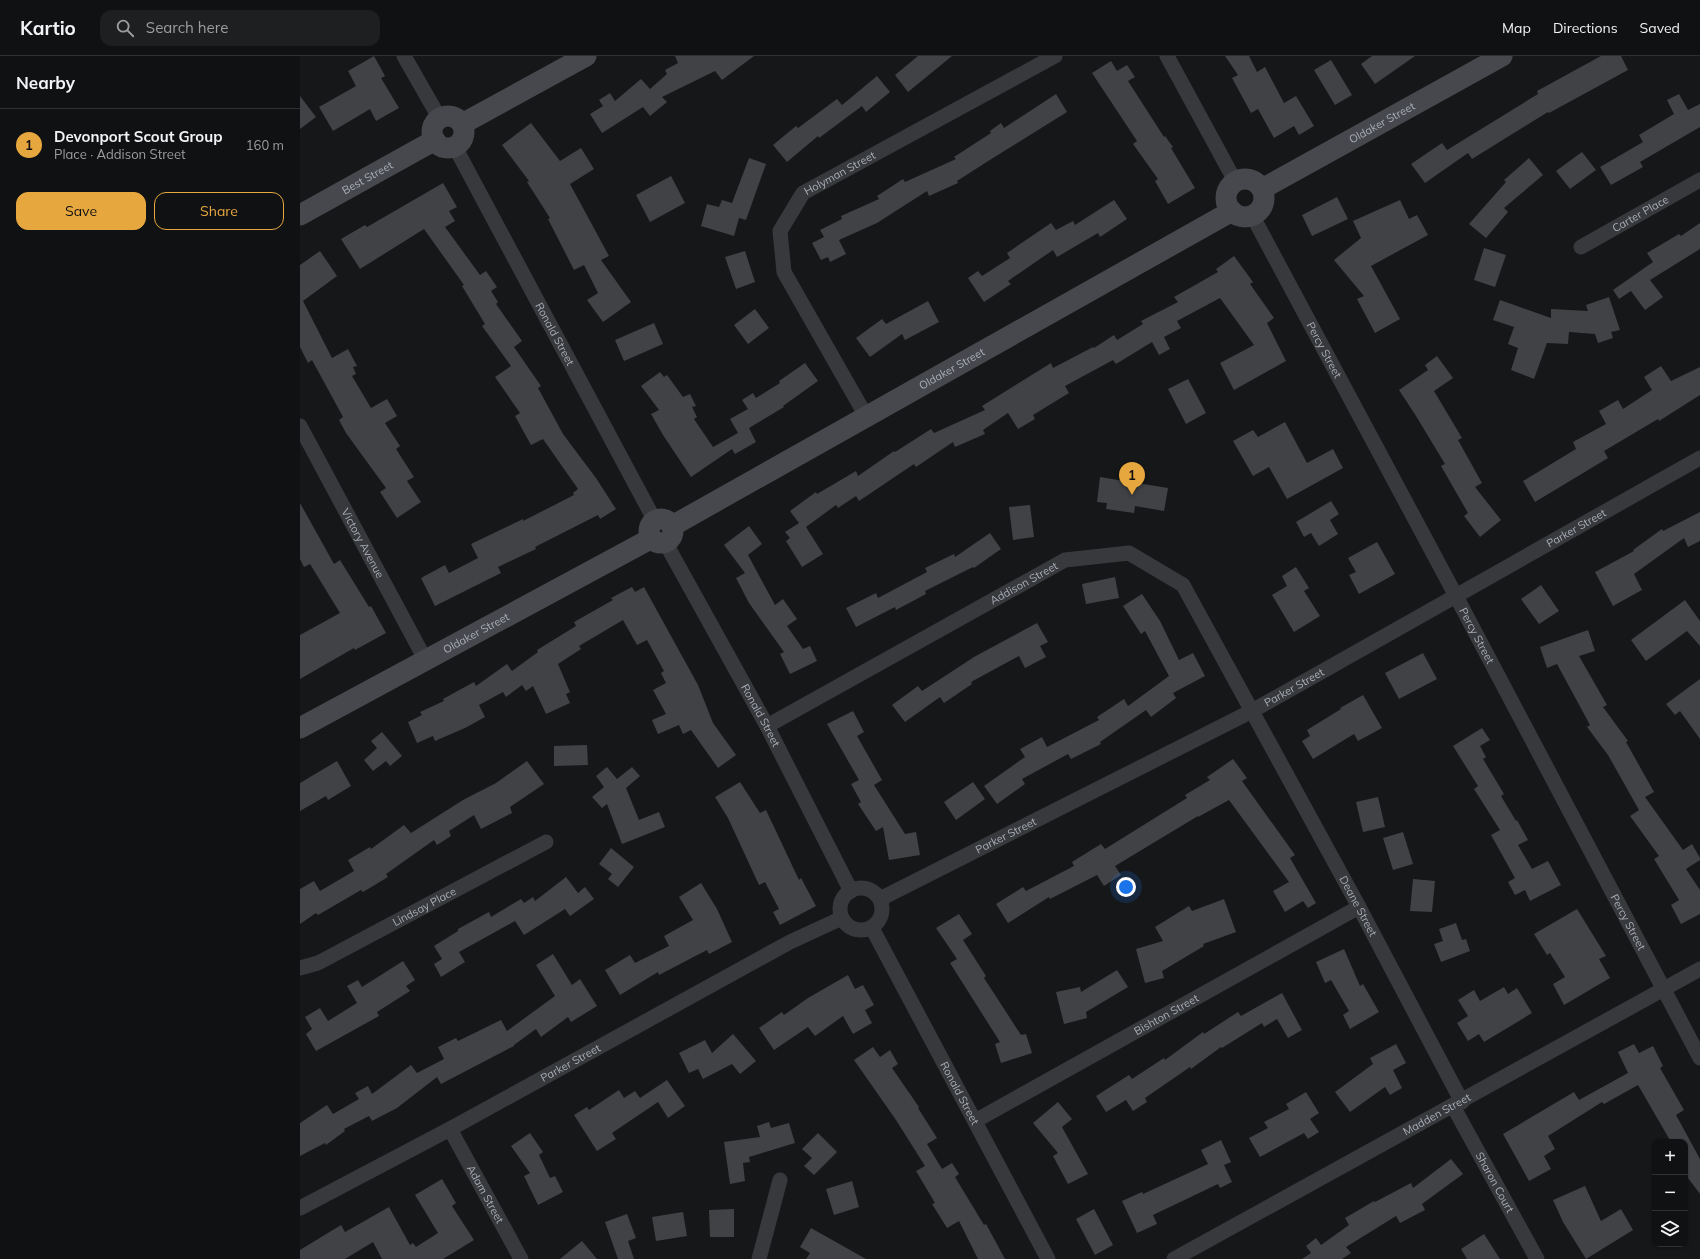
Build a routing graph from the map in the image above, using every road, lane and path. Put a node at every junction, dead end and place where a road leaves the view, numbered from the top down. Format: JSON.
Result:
{"nodes":[{"id":1,"x":404,"y":56,"type":"edge"},
{"id":2,"x":586,"y":56,"type":"edge"},
{"id":3,"x":1055,"y":56,"type":"edge"},
{"id":4,"x":1167,"y":56,"type":"edge"},
{"id":5,"x":1502,"y":56,"type":"edge"},
{"id":6,"x":440,"y":119,"type":"junction"},
{"id":7,"x":462,"y":124,"type":"junction"},
{"id":8,"x":435,"y":140,"type":"junction"},
{"id":9,"x":455,"y":147,"type":"junction"},
{"id":10,"x":1700,"y":180,"type":"edge"},
{"id":11,"x":1235,"y":181,"type":"junction"},
{"id":12,"x":1262,"y":189,"type":"junction"},
{"id":13,"x":1242,"y":213,"type":"junction"},
{"id":14,"x":300,"y":215,"type":"edge"},
{"id":15,"x":1581,"y":247,"type":"dead end"},
{"id":16,"x":866,"y":416,"type":"junction"},
{"id":17,"x":300,"y":426,"type":"edge"},
{"id":18,"x":1700,"y":458,"type":"edge"},
{"id":19,"x":661,"y":532,"type":"junction"},
{"id":20,"x":1456,"y":596,"type":"junction"},
{"id":21,"x":426,"y":661,"type":"junction"},
{"id":22,"x":1252,"y":711,"type":"junction"},
{"id":23,"x":767,"y":726,"type":"junction"},
{"id":24,"x":300,"y":728,"type":"edge"},
{"id":25,"x":546,"y":842,"type":"dead end"},
{"id":26,"x":851,"y":891,"type":"junction"},
{"id":27,"x":880,"y":899,"type":"junction"},
{"id":28,"x":1359,"y":907,"type":"junction"},
{"id":29,"x":842,"y":918,"type":"junction"},
{"id":30,"x":872,"y":928,"type":"junction"},
{"id":31,"x":300,"y":968,"type":"edge"},
{"id":32,"x":1700,"y":969,"type":"edge"},
{"id":33,"x":1664,"y":990,"type":"junction"},
{"id":34,"x":1700,"y":1058,"type":"edge"},
{"id":35,"x":1457,"y":1104,"type":"junction"},
{"id":36,"x":974,"y":1121,"type":"junction"},
{"id":37,"x":450,"y":1129,"type":"junction"},
{"id":38,"x":780,"y":1180,"type":"dead end"},
{"id":39,"x":300,"y":1208,"type":"edge"},
{"id":40,"x":521,"y":1259,"type":"edge"},
{"id":41,"x":759,"y":1259,"type":"edge"},
{"id":42,"x":1048,"y":1259,"type":"edge"},
{"id":43,"x":1174,"y":1259,"type":"edge"},
{"id":44,"x":1537,"y":1259,"type":"edge"}],
"edges":[{"from":1,"to":6,"type":"street"},
{"from":2,"to":7,"type":"street"},
{"from":3,"to":16,"type":"street","name":"Holyman Street"},
{"from":4,"to":11,"type":"street"},
{"from":5,"to":12,"type":"street","name":"Oldaker Street"},
{"from":6,"to":7,"type":"street"},
{"from":6,"to":8,"type":"street"},
{"from":7,"to":9,"type":"street"},
{"from":8,"to":9,"type":"street"},
{"from":8,"to":14,"type":"street","name":"Best Street"},
{"from":9,"to":19,"type":"street","name":"Ronald Street"},
{"from":10,"to":15,"type":"street","name":"Carter Place"},
{"from":11,"to":12,"type":"street"},
{"from":11,"to":13,"type":"street"},
{"from":12,"to":13,"type":"street"},
{"from":13,"to":16,"type":"street","name":"Oldaker Street"},
{"from":13,"to":20,"type":"street","name":"Percy Street"},
{"from":16,"to":19,"type":"street","name":"Oldaker Street"},
{"from":17,"to":21,"type":"street","name":"Victory Avenue"},
{"from":18,"to":20,"type":"street","name":"Parker Street"},
{"from":19,"to":21,"type":"street","name":"Oldaker Street"},
{"from":19,"to":23,"type":"street","name":"Ronald Street"},
{"from":20,"to":22,"type":"street","name":"Parker Street"},
{"from":20,"to":33,"type":"street","name":"Percy Street"},
{"from":21,"to":24,"type":"street","name":"Oldaker Street"},
{"from":22,"to":23,"type":"street","name":"Addison Street"},
{"from":22,"to":27,"type":"street","name":"Parker Street"},
{"from":22,"to":28,"type":"street","name":"Deane Street"},
{"from":23,"to":26,"type":"street","name":"Ronald Street"},
{"from":25,"to":31,"type":"street","name":"Lindsay Place"},
{"from":26,"to":27,"type":"street"},
{"from":26,"to":29,"type":"street"},
{"from":27,"to":30,"type":"street"},
{"from":28,"to":35,"type":"street","name":"Deane Street"},
{"from":28,"to":36,"type":"street","name":"Bishton Street"},
{"from":29,"to":30,"type":"street"},
{"from":29,"to":37,"type":"street","name":"Parker Street"},
{"from":30,"to":36,"type":"street","name":"Ronald Street"},
{"from":32,"to":33,"type":"street","name":"Madden Street"},
{"from":33,"to":34,"type":"street","name":"Percy Street"},
{"from":33,"to":35,"type":"street","name":"Madden Street"},
{"from":35,"to":43,"type":"street","name":"Madden Street"},
{"from":35,"to":44,"type":"street","name":"Sharon Court"},
{"from":36,"to":42,"type":"street","name":"Ronald Street"},
{"from":37,"to":39,"type":"street","name":"Parker Street"},
{"from":37,"to":40,"type":"street","name":"Adam Street"},
{"from":38,"to":41,"type":"street"}]}
